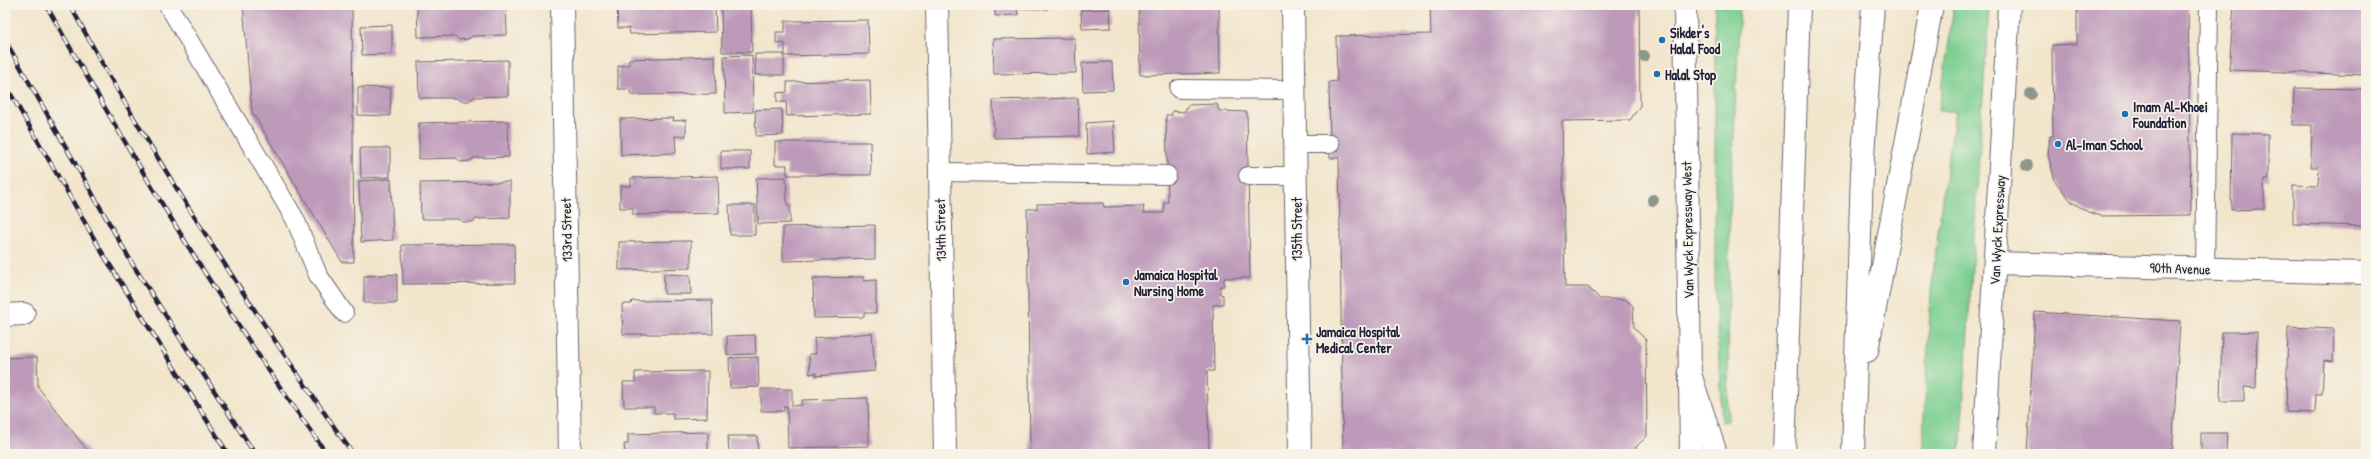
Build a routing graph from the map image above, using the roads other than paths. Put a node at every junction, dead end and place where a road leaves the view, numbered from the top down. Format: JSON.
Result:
{"nodes":[{"id":1,"x":168,"y":5,"type":"edge"},
{"id":2,"x":562,"y":5,"type":"edge"},
{"id":3,"x":937,"y":5,"type":"edge"},
{"id":4,"x":1293,"y":5,"type":"edge"},
{"id":5,"x":1685,"y":5,"type":"edge"},
{"id":6,"x":1799,"y":5,"type":"edge"},
{"id":7,"x":1873,"y":5,"type":"edge"},
{"id":8,"x":1932,"y":5,"type":"edge"},
{"id":9,"x":2009,"y":5,"type":"edge"},
{"id":10,"x":2209,"y":5,"type":"edge"},
{"id":11,"x":1179,"y":89,"type":"dead end"},
{"id":12,"x":1294,"y":90,"type":"junction"},
{"id":13,"x":1296,"y":144,"type":"junction"},
{"id":14,"x":1330,"y":144,"type":"dead end"},
{"id":15,"x":939,"y":172,"type":"junction"},
{"id":16,"x":1167,"y":175,"type":"dead end"},
{"id":17,"x":1248,"y":176,"type":"dead end"},
{"id":18,"x":1296,"y":176,"type":"junction"},
{"id":19,"x":1995,"y":262,"type":"junction"},
{"id":20,"x":2205,"y":269,"type":"junction"},
{"id":21,"x":2366,"y":273,"type":"edge"},
{"id":22,"x":344,"y":313,"type":"dead end"},
{"id":23,"x":1689,"y":371,"type":"junction"},
{"id":24,"x":1854,"y":419,"type":"junction"},
{"id":25,"x":570,"y":454,"type":"edge"},
{"id":26,"x":945,"y":454,"type":"edge"},
{"id":27,"x":1300,"y":454,"type":"edge"},
{"id":28,"x":1691,"y":454,"type":"edge"},
{"id":29,"x":1716,"y":454,"type":"edge"},
{"id":30,"x":1784,"y":454,"type":"edge"},
{"id":31,"x":1853,"y":454,"type":"edge"},
{"id":32,"x":1984,"y":454,"type":"edge"}],
"edges":[{"from":1,"to":22,"type":"lane"},
{"from":2,"to":25,"type":"main road","name":"133rd Street"},
{"from":3,"to":15,"type":"main road","name":"134th Street"},
{"from":4,"to":12,"type":"main road","name":"135th Street"},
{"from":5,"to":23,"type":"main road","name":"Van Wyck Expressway West"},
{"from":6,"to":30,"type":"main road"},
{"from":7,"to":24,"type":"main road"},
{"from":8,"to":24,"type":"main road"},
{"from":9,"to":19,"type":"main road","name":"Van Wyck Expressway"},
{"from":10,"to":20,"type":"lane"},
{"from":11,"to":12,"type":"lane"},
{"from":12,"to":13,"type":"main road","name":"135th Street"},
{"from":13,"to":14,"type":"lane"},
{"from":13,"to":18,"type":"main road","name":"135th Street"},
{"from":15,"to":16,"type":"lane"},
{"from":15,"to":26,"type":"main road","name":"134th Street"},
{"from":17,"to":18,"type":"lane"},
{"from":18,"to":27,"type":"main road","name":"135th Street"},
{"from":19,"to":20,"type":"main road","name":"90th Avenue"},
{"from":19,"to":32,"type":"main road","name":"Van Wyck Expressway"},
{"from":20,"to":21,"type":"main road","name":"90th Avenue"},
{"from":23,"to":28,"type":"main road","name":"Van Wyck Expressway West"},
{"from":23,"to":29,"type":"main road"},
{"from":24,"to":31,"type":"main road"}]}
